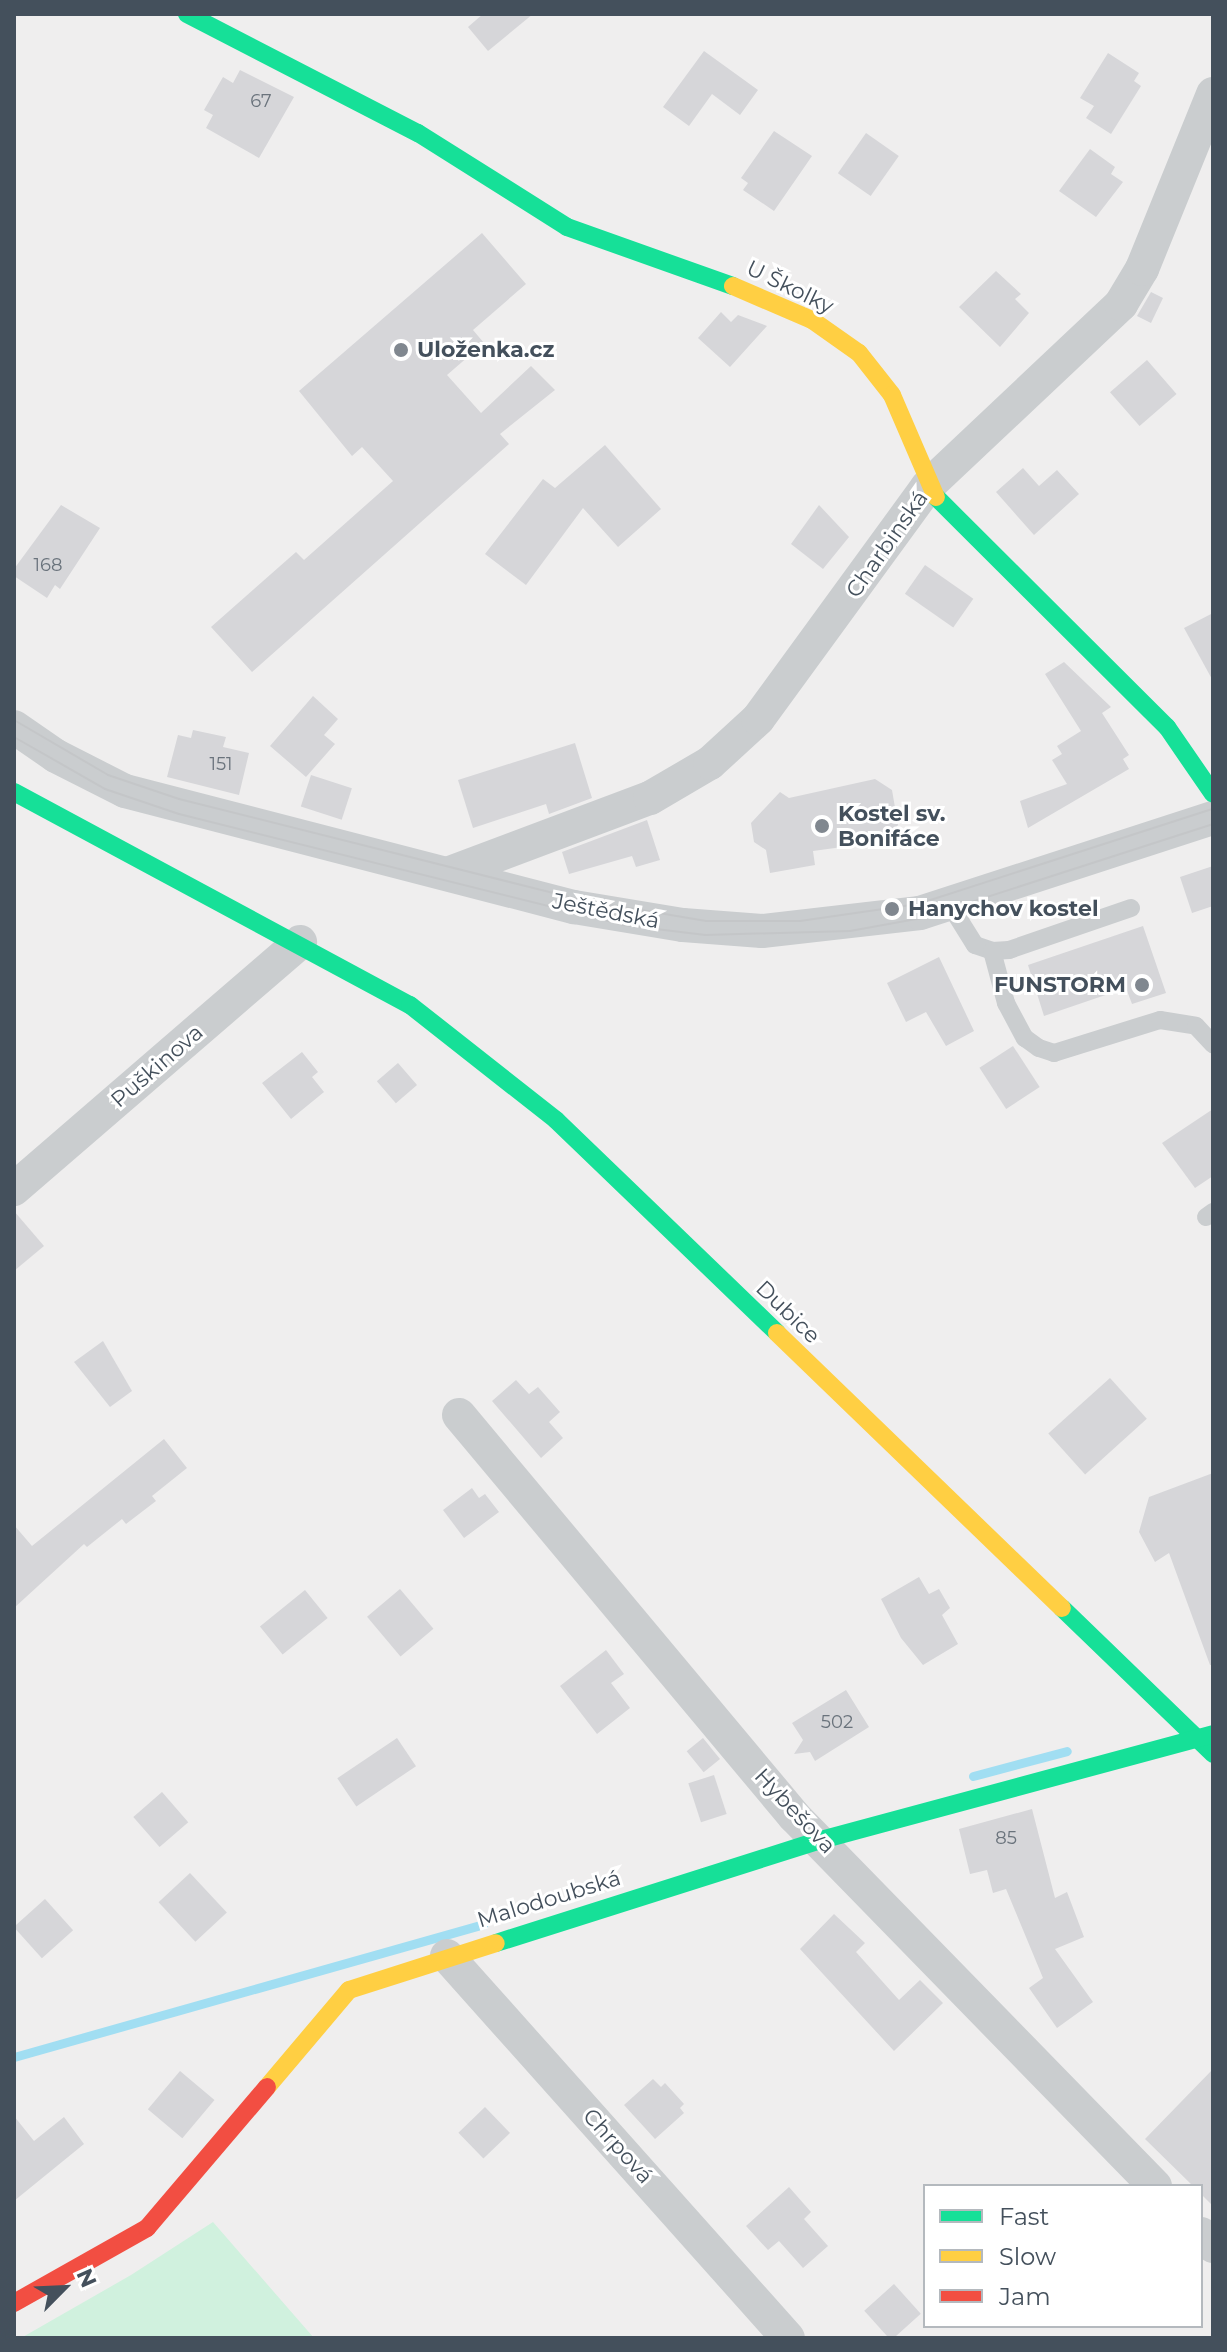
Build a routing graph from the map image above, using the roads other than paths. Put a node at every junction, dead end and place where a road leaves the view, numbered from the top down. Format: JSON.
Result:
{"nodes":[{"id":1,"x":187,"y":14,"type":"edge"},
{"id":2,"x":1213,"y":94,"type":"edge"},
{"id":3,"x":927,"y":487,"type":"junction"},
{"id":4,"x":14,"y":727,"type":"edge"},
{"id":5,"x":14,"y":792,"type":"edge"},
{"id":6,"x":1213,"y":794,"type":"edge"},
{"id":7,"x":1213,"y":818,"type":"edge"},
{"id":8,"x":450,"y":873,"type":"junction"},
{"id":9,"x":950,"y":905,"type":"junction"},
{"id":10,"x":1131,"y":908,"type":"dead end"},
{"id":11,"x":300,"y":942,"type":"junction"},
{"id":12,"x":992,"y":951,"type":"junction"},
{"id":13,"x":1213,"y":1044,"type":"edge"},
{"id":14,"x":14,"y":1189,"type":"edge"},
{"id":15,"x":459,"y":1415,"type":"dead end"},
{"id":16,"x":1204,"y":1736,"type":"edge"},
{"id":17,"x":1213,"y":1754,"type":"edge"},
{"id":18,"x":821,"y":1840,"type":"junction"},
{"id":19,"x":447,"y":1956,"type":"junction"},
{"id":20,"x":1153,"y":2184,"type":"edge"},
{"id":21,"x":14,"y":2303,"type":"edge"},
{"id":22,"x":788,"y":2338,"type":"edge"}],
"edges":[{"from":1,"to":3,"type":"street","name":"U Školky"},
{"from":2,"to":3,"type":"street","name":"Charbinská"},
{"from":3,"to":6,"type":"street","name":"U Školky"},
{"from":3,"to":8,"type":"street","name":"Charbinská"},
{"from":4,"to":8,"type":"street","name":"Ještědská"},
{"from":5,"to":11,"type":"street"},
{"from":7,"to":9,"type":"street","name":"Ještědská"},
{"from":8,"to":9,"type":"street","name":"Ještědská"},
{"from":9,"to":12,"type":"lane"},
{"from":10,"to":12,"type":"lane"},
{"from":11,"to":14,"type":"street","name":"Puškinova"},
{"from":11,"to":16,"type":"street","name":"Dubice"},
{"from":12,"to":13,"type":"lane"},
{"from":15,"to":18,"type":"street","name":"Hybešova"},
{"from":16,"to":17,"type":"street","name":"Dubice"},
{"from":16,"to":18,"type":"street","name":"Malodoubská"},
{"from":18,"to":19,"type":"street","name":"Malodoubská"},
{"from":18,"to":20,"type":"street","name":"Hybešova"},
{"from":19,"to":21,"type":"street","name":"Malodoubská"},
{"from":19,"to":22,"type":"street","name":"Chrpová"}]}
